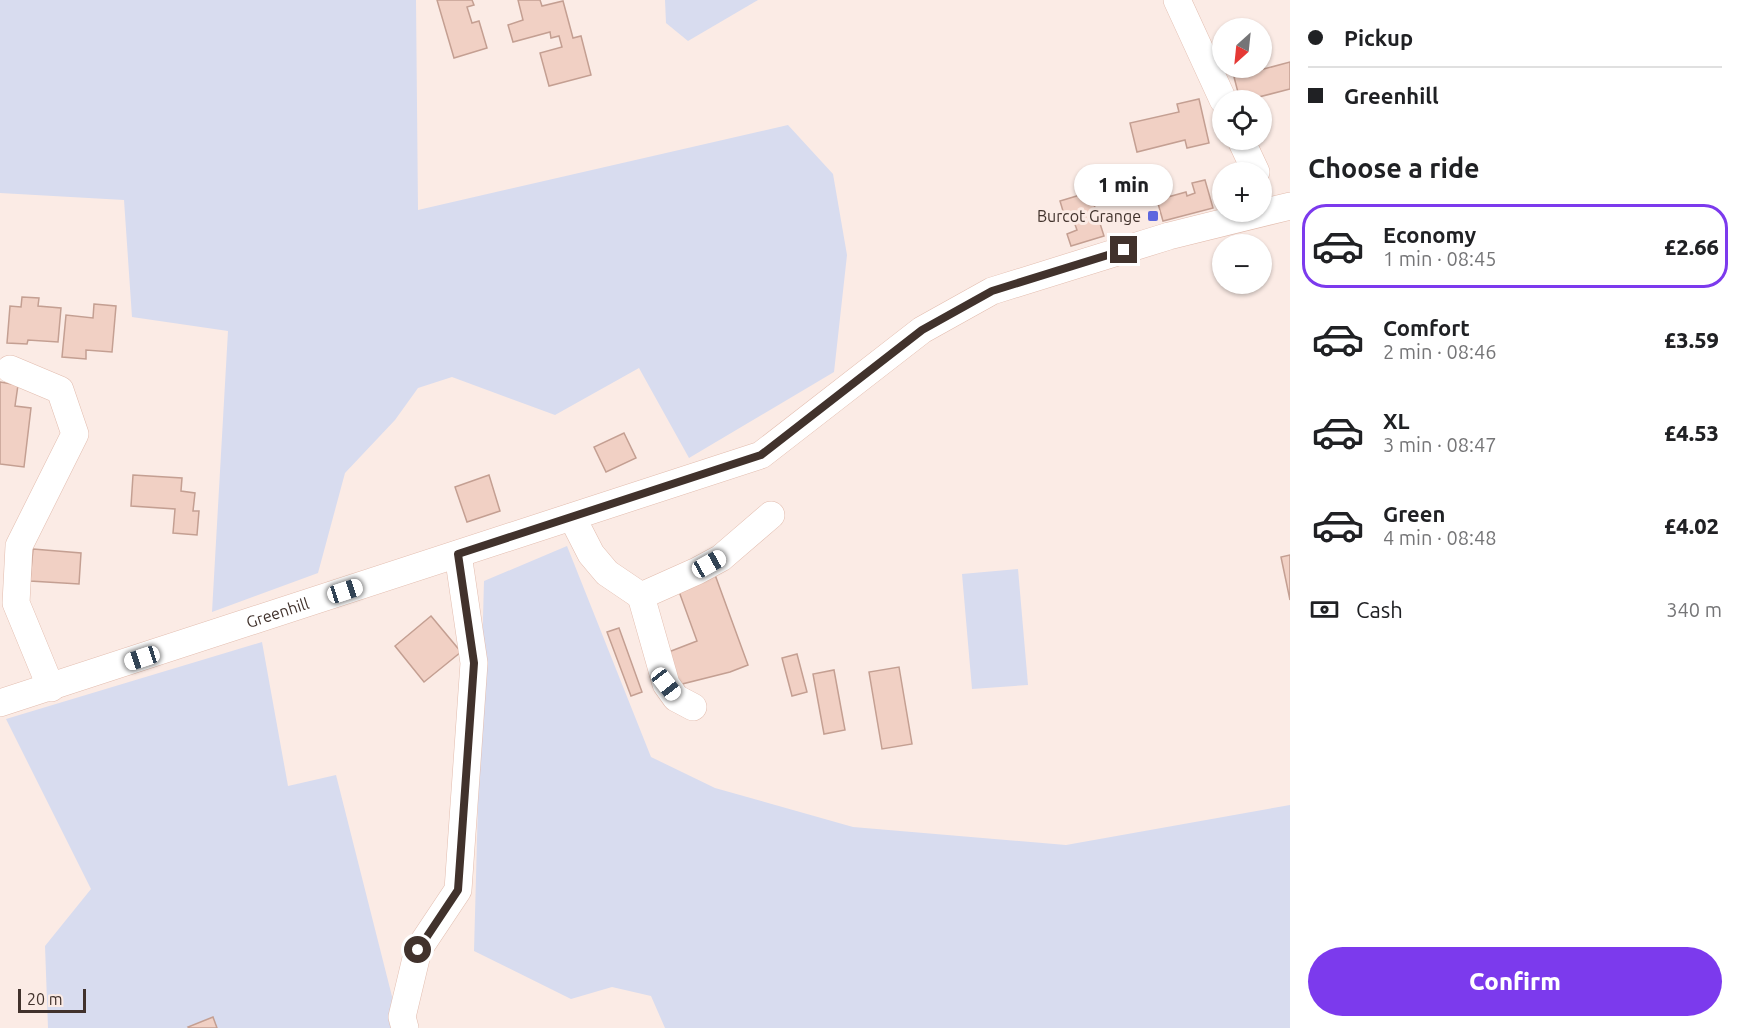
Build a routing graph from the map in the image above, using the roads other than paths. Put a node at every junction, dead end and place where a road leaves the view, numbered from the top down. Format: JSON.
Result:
{"nodes":[{"id":1,"x":1177,"y":0,"type":"edge"},
{"id":2,"x":1218,"y":90,"type":"edge"},
{"id":3,"x":1274,"y":201,"type":"edge"},
{"id":4,"x":10,"y":369,"type":"dead end"},
{"id":5,"x":771,"y":515,"type":"dead end"},
{"id":6,"x":572,"y":517,"type":"junction"},
{"id":7,"x":458,"y":554,"type":"junction"},
{"id":8,"x":641,"y":596,"type":"junction"},
{"id":9,"x":51,"y":688,"type":"junction"},
{"id":10,"x":0,"y":703,"type":"edge"},
{"id":11,"x":693,"y":707,"type":"dead end"},
{"id":12,"x":405,"y":1028,"type":"edge"}],
"edges":[{"from":1,"to":2,"type":"street"},
{"from":3,"to":6,"type":"street","name":"Greenhill"},
{"from":4,"to":9,"type":"street"},
{"from":5,"to":8,"type":"street"},
{"from":6,"to":7,"type":"street","name":"Greenhill"},
{"from":6,"to":8,"type":"street"},
{"from":7,"to":9,"type":"street","name":"Greenhill"},
{"from":7,"to":12,"type":"street"},
{"from":8,"to":11,"type":"street"},
{"from":9,"to":10,"type":"street","name":"Greenhill"}]}
